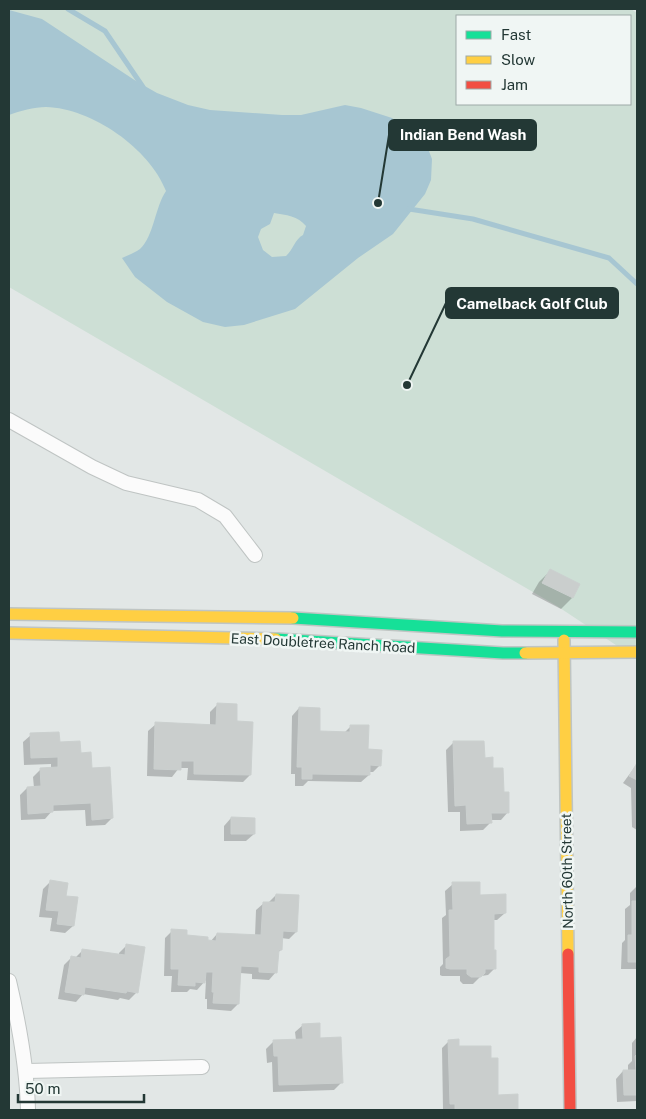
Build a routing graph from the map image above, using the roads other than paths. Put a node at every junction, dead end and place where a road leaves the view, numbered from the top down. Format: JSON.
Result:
{"nodes":[{"id":1,"x":9,"y":420,"type":"edge"},
{"id":2,"x":255,"y":555,"type":"dead end"},
{"id":3,"x":9,"y":614,"type":"edge"},
{"id":4,"x":275,"y":617,"type":"junction"},
{"id":5,"x":564,"y":632,"type":"junction"},
{"id":6,"x":637,"y":632,"type":"edge"},
{"id":7,"x":9,"y":633,"type":"edge"},
{"id":8,"x":274,"y":638,"type":"junction"},
{"id":9,"x":637,"y":652,"type":"edge"},
{"id":10,"x":564,"y":653,"type":"junction"},
{"id":11,"x":9,"y":981,"type":"edge"},
{"id":12,"x":202,"y":1067,"type":"dead end"},
{"id":13,"x":27,"y":1071,"type":"junction"},
{"id":14,"x":28,"y":1110,"type":"edge"},
{"id":15,"x":570,"y":1110,"type":"edge"}],
"edges":[{"from":1,"to":2,"type":"street"},
{"from":3,"to":4,"type":"main road","name":"East Doubletree Ranch Road"},
{"from":4,"to":5,"type":"main road","name":"East Doubletree Ranch Road"},
{"from":4,"to":8,"type":"main road"},
{"from":5,"to":6,"type":"main road","name":"East Doubletree Ranch Road"},
{"from":5,"to":10,"type":"main road","name":"North 60th Street"},
{"from":7,"to":8,"type":"main road","name":"East Doubletree Ranch Road"},
{"from":8,"to":10,"type":"main road","name":"East Doubletree Ranch Road"},
{"from":9,"to":10,"type":"main road","name":"East Doubletree Ranch Road"},
{"from":10,"to":15,"type":"main road","name":"North 60th Street"},
{"from":11,"to":13,"type":"street"},
{"from":12,"to":13,"type":"street"},
{"from":13,"to":14,"type":"street"}]}
